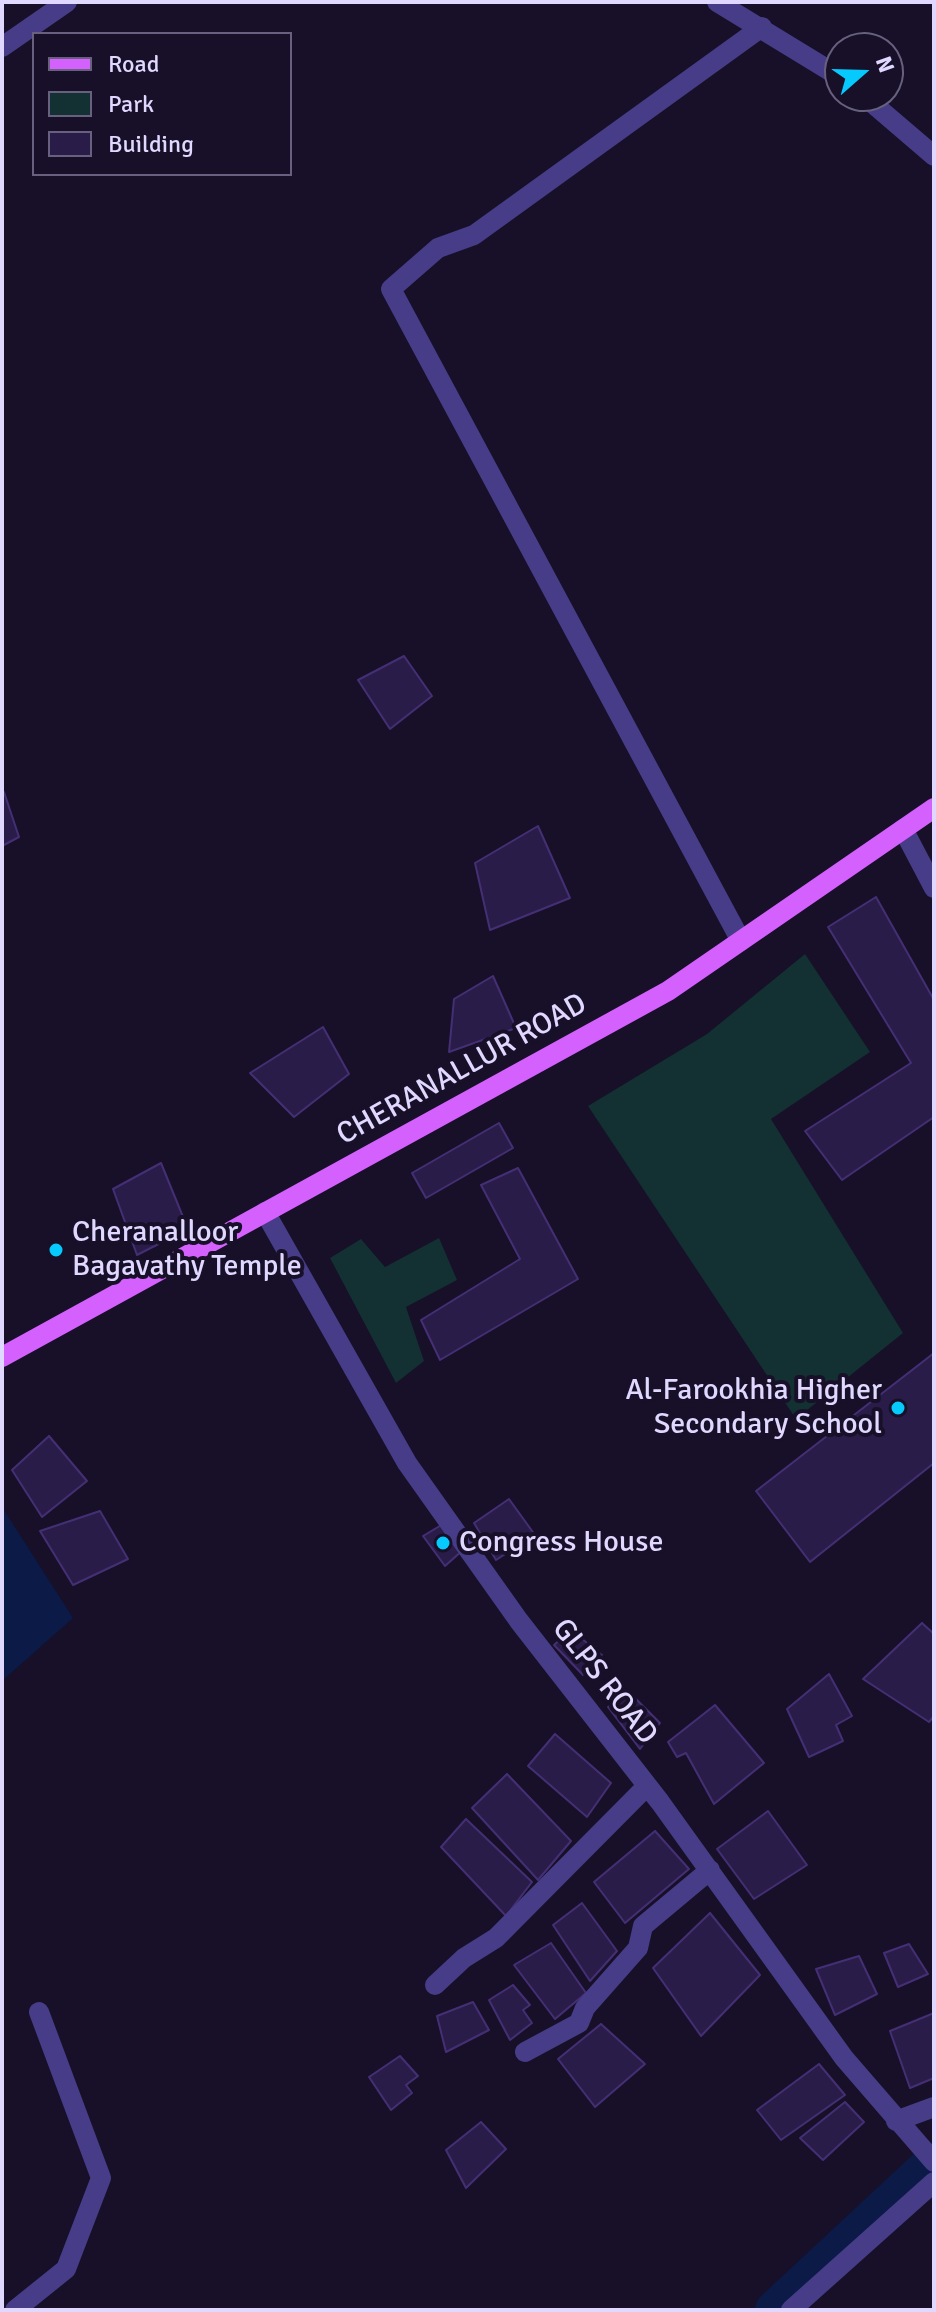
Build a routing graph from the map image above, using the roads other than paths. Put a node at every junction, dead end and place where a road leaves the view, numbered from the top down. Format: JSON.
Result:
{"nodes":[{"id":1,"x":67,"y":2,"type":"edge"},
{"id":2,"x":717,"y":2,"type":"edge"},
{"id":3,"x":762,"y":27,"type":"junction"},
{"id":4,"x":2,"y":47,"type":"edge"},
{"id":5,"x":824,"y":67,"type":"edge"},
{"id":6,"x":883,"y":112,"type":"edge"},
{"id":7,"x":934,"y":156,"type":"edge"},
{"id":8,"x":934,"y":808,"type":"edge"},
{"id":9,"x":903,"y":829,"type":"junction"},
{"id":10,"x":934,"y":888,"type":"edge"},
{"id":11,"x":741,"y":941,"type":"junction"},
{"id":12,"x":265,"y":1212,"type":"junction"},
{"id":13,"x":2,"y":1357,"type":"edge"},
{"id":14,"x":647,"y":1786,"type":"junction"},
{"id":15,"x":710,"y":1870,"type":"junction"},
{"id":16,"x":435,"y":1985,"type":"dead end"},
{"id":17,"x":39,"y":2012,"type":"dead end"},
{"id":18,"x":525,"y":2052,"type":"dead end"},
{"id":19,"x":934,"y":2107,"type":"edge"},
{"id":20,"x":896,"y":2121,"type":"junction"},
{"id":21,"x":928,"y":2157,"type":"edge"},
{"id":22,"x":934,"y":2182,"type":"edge"},
{"id":23,"x":15,"y":2310,"type":"edge"},
{"id":24,"x":791,"y":2310,"type":"edge"}],
"edges":[{"from":1,"to":4,"type":"street"},
{"from":2,"to":3,"type":"street"},
{"from":3,"to":5,"type":"street"},
{"from":3,"to":11,"type":"street"},
{"from":6,"to":7,"type":"street"},
{"from":8,"to":9,"type":"main road","name":"CHERANALLUR ROAD"},
{"from":9,"to":10,"type":"street"},
{"from":9,"to":11,"type":"main road","name":"CHERANALLUR ROAD"},
{"from":11,"to":12,"type":"main road","name":"CHERANALLUR ROAD"},
{"from":12,"to":13,"type":"main road","name":"CHERANALLUR ROAD"},
{"from":12,"to":14,"type":"street","name":"GLPS ROAD"},
{"from":14,"to":15,"type":"street","name":"GLPS ROAD"},
{"from":14,"to":16,"type":"street"},
{"from":15,"to":18,"type":"street"},
{"from":15,"to":20,"type":"street","name":"GLPS ROAD"},
{"from":17,"to":23,"type":"street"},
{"from":19,"to":20,"type":"street"},
{"from":20,"to":21,"type":"street","name":"GLPS ROAD"},
{"from":22,"to":24,"type":"street"}]}
